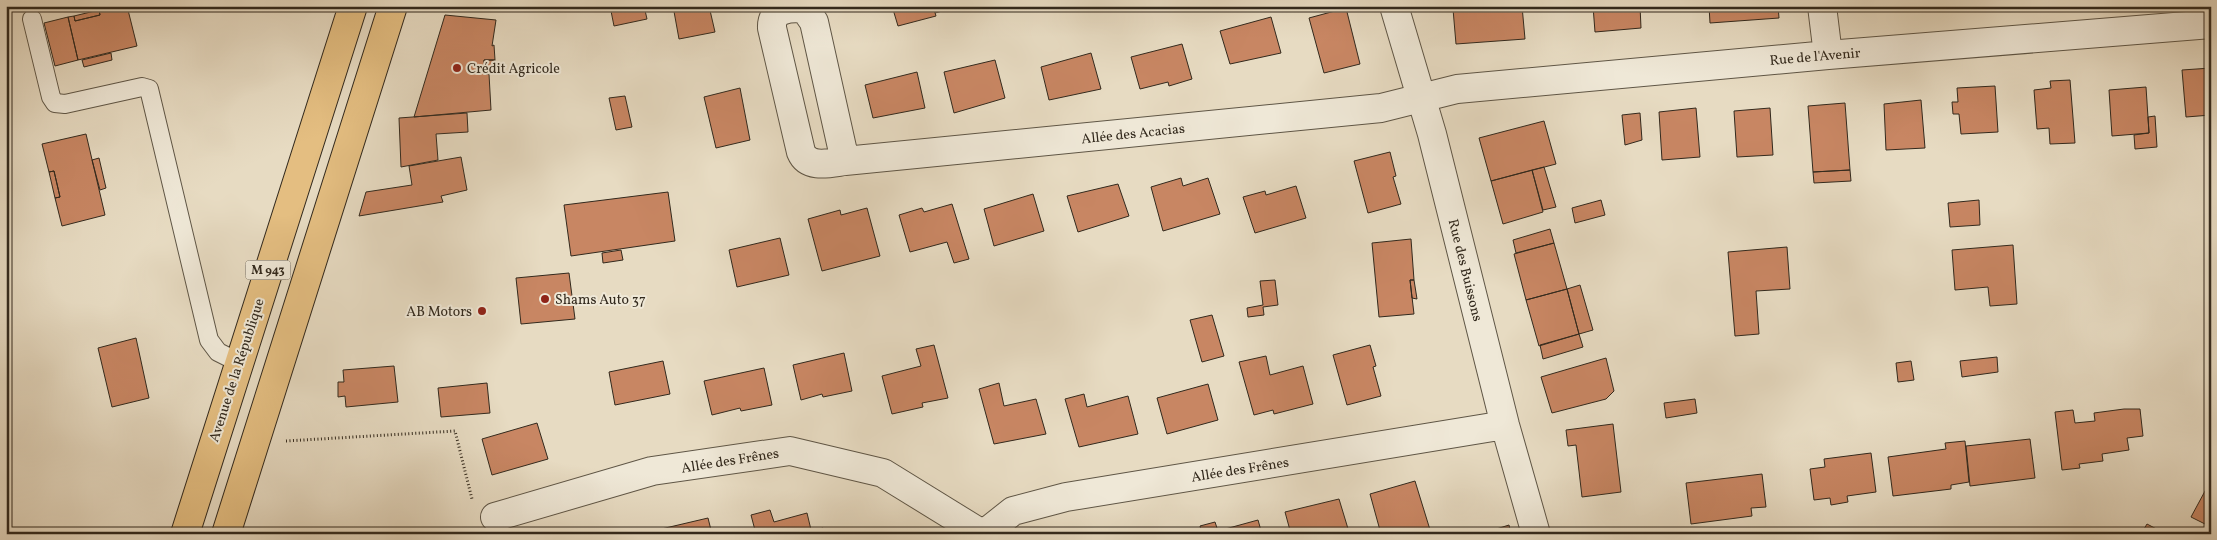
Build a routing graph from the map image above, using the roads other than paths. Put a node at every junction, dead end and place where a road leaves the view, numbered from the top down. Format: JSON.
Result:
{"nodes":[{"id":1,"x":353,"y":6,"type":"edge"},
{"id":2,"x":393,"y":6,"type":"edge"},
{"id":3,"x":1394,"y":6,"type":"edge"},
{"id":4,"x":1822,"y":6,"type":"edge"},
{"id":5,"x":32,"y":19,"type":"dead end"},
{"id":6,"x":2211,"y":24,"type":"edge"},
{"id":7,"x":1828,"y":55,"type":"junction"},
{"id":8,"x":1421,"y":98,"type":"junction"},
{"id":9,"x":845,"y":161,"type":"junction"},
{"id":10,"x":238,"y":362,"type":"junction"},
{"id":11,"x":1505,"y":425,"type":"junction"},
{"id":12,"x":495,"y":517,"type":"road end"},
{"id":13,"x":184,"y":534,"type":"edge"},
{"id":14,"x":226,"y":534,"type":"edge"},
{"id":15,"x":983,"y":534,"type":"edge"},
{"id":16,"x":1536,"y":534,"type":"edge"}],
"edges":[{"from":1,"to":10,"type":"main road","name":"Avenue de la République","number":"M 943"},
{"from":2,"to":14,"type":"main road","number":"M 943"},
{"from":3,"to":8,"type":"street","name":"Rue des Buissons"},
{"from":4,"to":7,"type":"street"},
{"from":5,"to":10,"type":"lane"},
{"from":6,"to":7,"type":"street","name":"Rue de l'Avenir"},
{"from":7,"to":8,"type":"street","name":"Rue de l'Avenir"},
{"from":8,"to":9,"type":"street","name":"Allée des Acacias"},
{"from":8,"to":11,"type":"street","name":"Rue des Buissons"},
{"from":9,"to":9,"type":"street","name":"Allée des Acacias"},
{"from":10,"to":13,"type":"main road","name":"Avenue de la République","number":"M 943"},
{"from":11,"to":15,"type":"street","name":"Allée des Frênes"},
{"from":11,"to":16,"type":"street","name":"Rue des Buissons"},
{"from":12,"to":15,"type":"street","name":"Allée des Frênes"}]}
